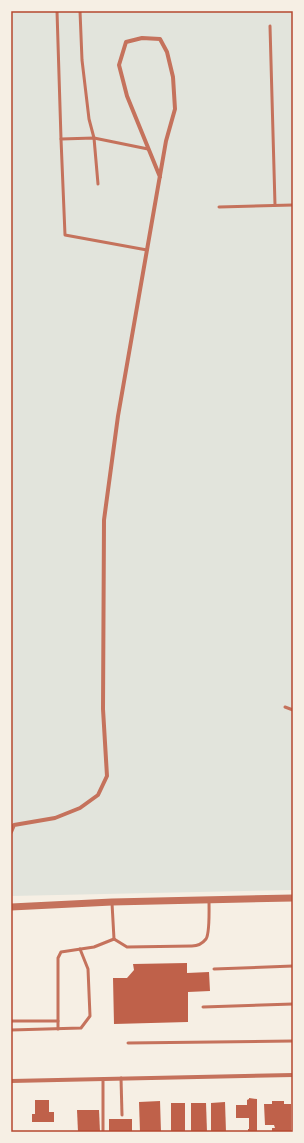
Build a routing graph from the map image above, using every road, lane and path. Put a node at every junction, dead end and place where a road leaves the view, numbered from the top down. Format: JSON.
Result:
{"nodes":[{"id":1,"x":57,"y":11,"type":"edge"},
{"id":2,"x":80,"y":11,"type":"edge"},
{"id":3,"x":270,"y":26,"type":"dead end"},
{"id":4,"x":94,"y":138,"type":"junction"},
{"id":5,"x":61,"y":139,"type":"junction"},
{"id":6,"x":148,"y":149,"type":"junction"},
{"id":7,"x":160,"y":177,"type":"junction"},
{"id":8,"x":98,"y":184,"type":"dead end"},
{"id":9,"x":293,"y":204,"type":"edge"},
{"id":10,"x":275,"y":205,"type":"junction"},
{"id":11,"x":219,"y":207,"type":"dead end"},
{"id":12,"x":147,"y":250,"type":"junction"},
{"id":13,"x":285,"y":707,"type":"dead end"},
{"id":14,"x":293,"y":710,"type":"edge"},
{"id":15,"x":11,"y":832,"type":"edge"},
{"id":16,"x":293,"y":898,"type":"edge"},
{"id":17,"x":209,"y":900,"type":"junction"},
{"id":18,"x":112,"y":902,"type":"junction"},
{"id":19,"x":11,"y":907,"type":"edge"},
{"id":20,"x":114,"y":939,"type":"junction"},
{"id":21,"x":80,"y":949,"type":"junction"},
{"id":22,"x":293,"y":966,"type":"edge"},
{"id":23,"x":214,"y":969,"type":"dead end"},
{"id":24,"x":293,"y":1004,"type":"edge"},
{"id":25,"x":203,"y":1007,"type":"dead end"},
{"id":26,"x":11,"y":1021,"type":"edge"},
{"id":27,"x":58,"y":1021,"type":"junction"},
{"id":28,"x":58,"y":1029,"type":"junction"},
{"id":29,"x":11,"y":1030,"type":"edge"},
{"id":30,"x":293,"y":1041,"type":"edge"},
{"id":31,"x":128,"y":1044,"type":"dead end"},
{"id":32,"x":293,"y":1075,"type":"edge"},
{"id":33,"x":121,"y":1078,"type":"junction"},
{"id":34,"x":103,"y":1079,"type":"junction"},
{"id":35,"x":11,"y":1081,"type":"edge"},
{"id":36,"x":122,"y":1115,"type":"dead end"},
{"id":37,"x":103,"y":1132,"type":"edge"}],
"edges":[{"from":1,"to":5,"type":"lane"},
{"from":2,"to":4,"type":"lane"},
{"from":3,"to":10,"type":"lane"},
{"from":4,"to":5,"type":"lane"},
{"from":4,"to":6,"type":"lane"},
{"from":4,"to":8,"type":"lane"},
{"from":5,"to":12,"type":"lane"},
{"from":6,"to":7,"type":"street"},
{"from":6,"to":7,"type":"street"},
{"from":7,"to":12,"type":"street"},
{"from":9,"to":10,"type":"lane"},
{"from":10,"to":11,"type":"lane"},
{"from":12,"to":15,"type":"street"},
{"from":13,"to":14,"type":"lane"},
{"from":16,"to":17,"type":"street"},
{"from":17,"to":18,"type":"street"},
{"from":17,"to":20,"type":"lane"},
{"from":18,"to":19,"type":"street"},
{"from":18,"to":20,"type":"lane"},
{"from":20,"to":21,"type":"lane"},
{"from":21,"to":27,"type":"lane"},
{"from":21,"to":28,"type":"lane"},
{"from":22,"to":23,"type":"lane"},
{"from":24,"to":25,"type":"lane"},
{"from":26,"to":27,"type":"lane"},
{"from":27,"to":28,"type":"lane"},
{"from":28,"to":29,"type":"lane"},
{"from":30,"to":31,"type":"lane"},
{"from":32,"to":33,"type":"street"},
{"from":33,"to":34,"type":"street"},
{"from":33,"to":36,"type":"lane"},
{"from":34,"to":35,"type":"street"},
{"from":34,"to":37,"type":"lane"}]}
